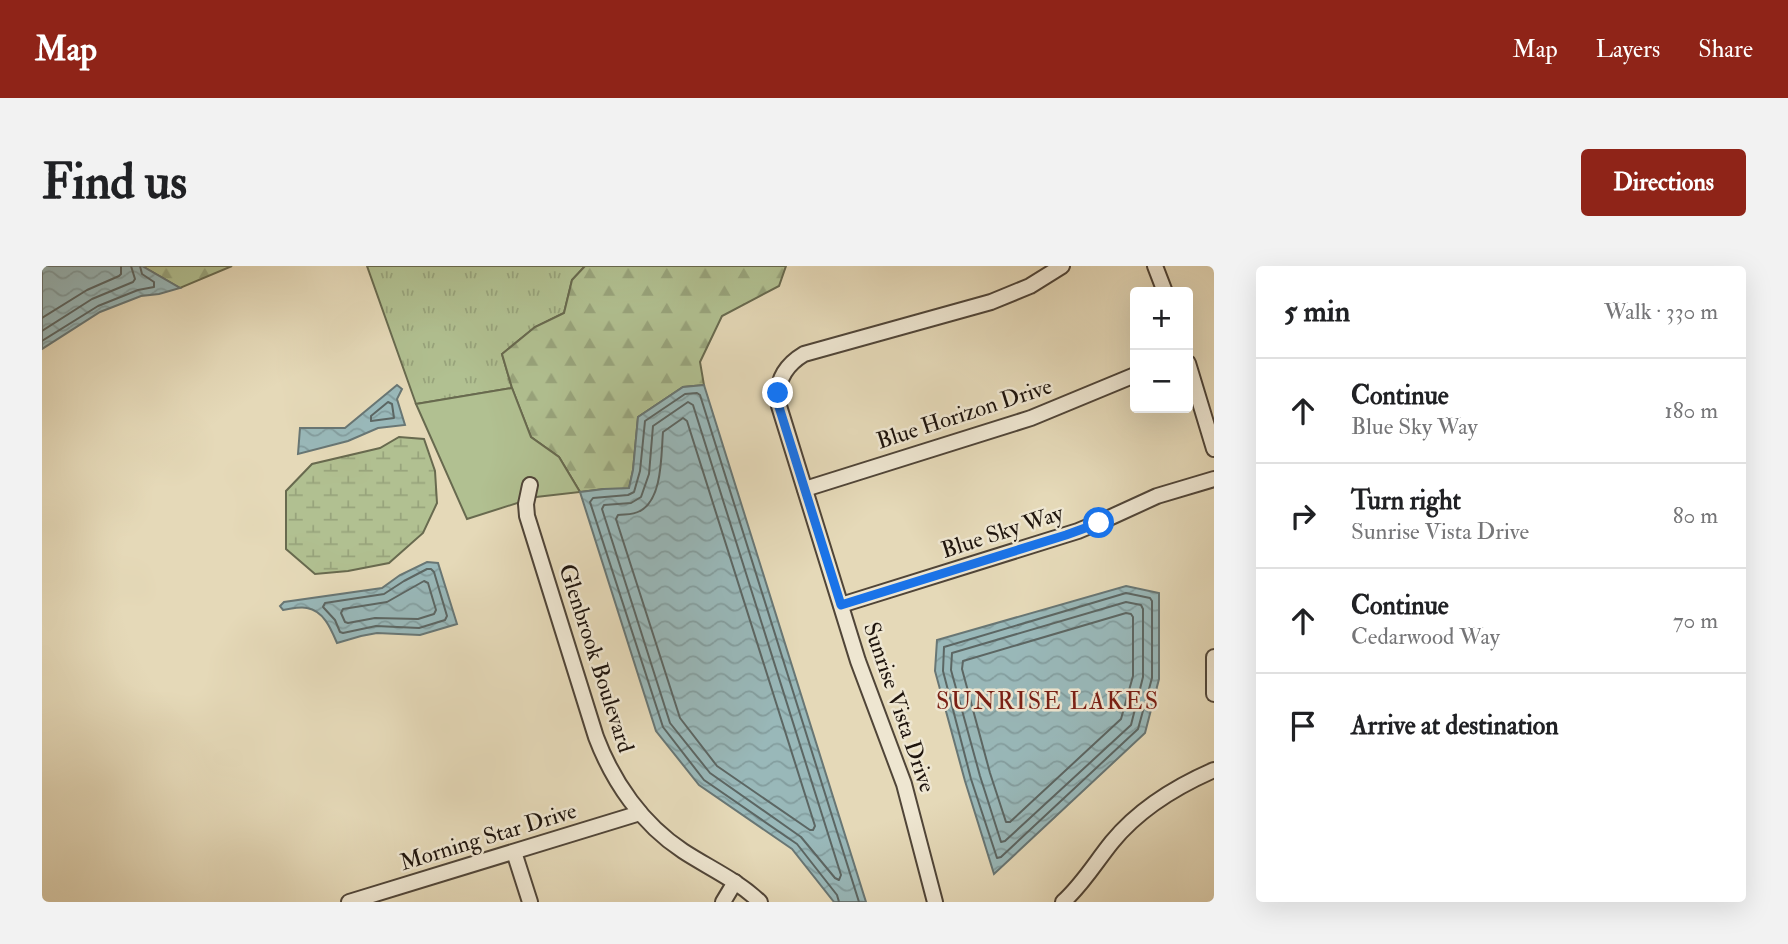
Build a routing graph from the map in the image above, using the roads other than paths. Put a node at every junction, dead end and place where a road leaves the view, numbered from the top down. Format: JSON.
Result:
{"nodes":[{"id":1,"x":1062,"y":266,"type":"edge"},
{"id":2,"x":1154,"y":266,"type":"edge"},
{"id":3,"x":1164,"y":287,"type":"edge"},
{"id":4,"x":1130,"y":377,"type":"edge"},
{"id":5,"x":1193,"y":380,"type":"edge"},
{"id":6,"x":1214,"y":449,"type":"edge"},
{"id":7,"x":1214,"y":479,"type":"edge"},
{"id":8,"x":530,"y":485,"type":"dead end"},
{"id":9,"x":805,"y":489,"type":"junction"},
{"id":10,"x":841,"y":605,"type":"junction"},
{"id":11,"x":1214,"y":657,"type":"edge"},
{"id":12,"x":1214,"y":694,"type":"edge"},
{"id":13,"x":1214,"y":770,"type":"edge"},
{"id":14,"x":640,"y":813,"type":"junction"},
{"id":15,"x":514,"y":852,"type":"junction"},
{"id":16,"x":735,"y":882,"type":"junction"},
{"id":17,"x":398,"y":887,"type":"junction"},
{"id":18,"x":349,"y":902,"type":"edge"},
{"id":19,"x":403,"y":902,"type":"edge"},
{"id":20,"x":530,"y":902,"type":"edge"},
{"id":21,"x":723,"y":902,"type":"edge"},
{"id":22,"x":760,"y":902,"type":"edge"},
{"id":23,"x":935,"y":902,"type":"edge"},
{"id":24,"x":1063,"y":902,"type":"edge"}],
"edges":[{"from":1,"to":9,"type":"street","name":"Sunrise Vista Drive"},
{"from":2,"to":3,"type":"street"},
{"from":4,"to":9,"type":"street","name":"Blue Horizon Drive"},
{"from":5,"to":6,"type":"street"},
{"from":7,"to":10,"type":"street","name":"Blue Sky Way"},
{"from":8,"to":14,"type":"street","name":"Glenbrook Boulevard"},
{"from":9,"to":10,"type":"street","name":"Sunrise Vista Drive"},
{"from":10,"to":23,"type":"street","name":"Sunrise Vista Drive"},
{"from":11,"to":12,"type":"street"},
{"from":13,"to":24,"type":"street"},
{"from":14,"to":15,"type":"street","name":"Morning Star Drive"},
{"from":14,"to":16,"type":"street","name":"Glenbrook Boulevard"},
{"from":15,"to":17,"type":"street","name":"Morning Star Drive"},
{"from":15,"to":20,"type":"street"},
{"from":16,"to":21,"type":"street"},
{"from":16,"to":22,"type":"street","name":"Glenbrook Boulevard"},
{"from":17,"to":18,"type":"street","name":"Morning Star Drive"},
{"from":17,"to":19,"type":"street"}]}
